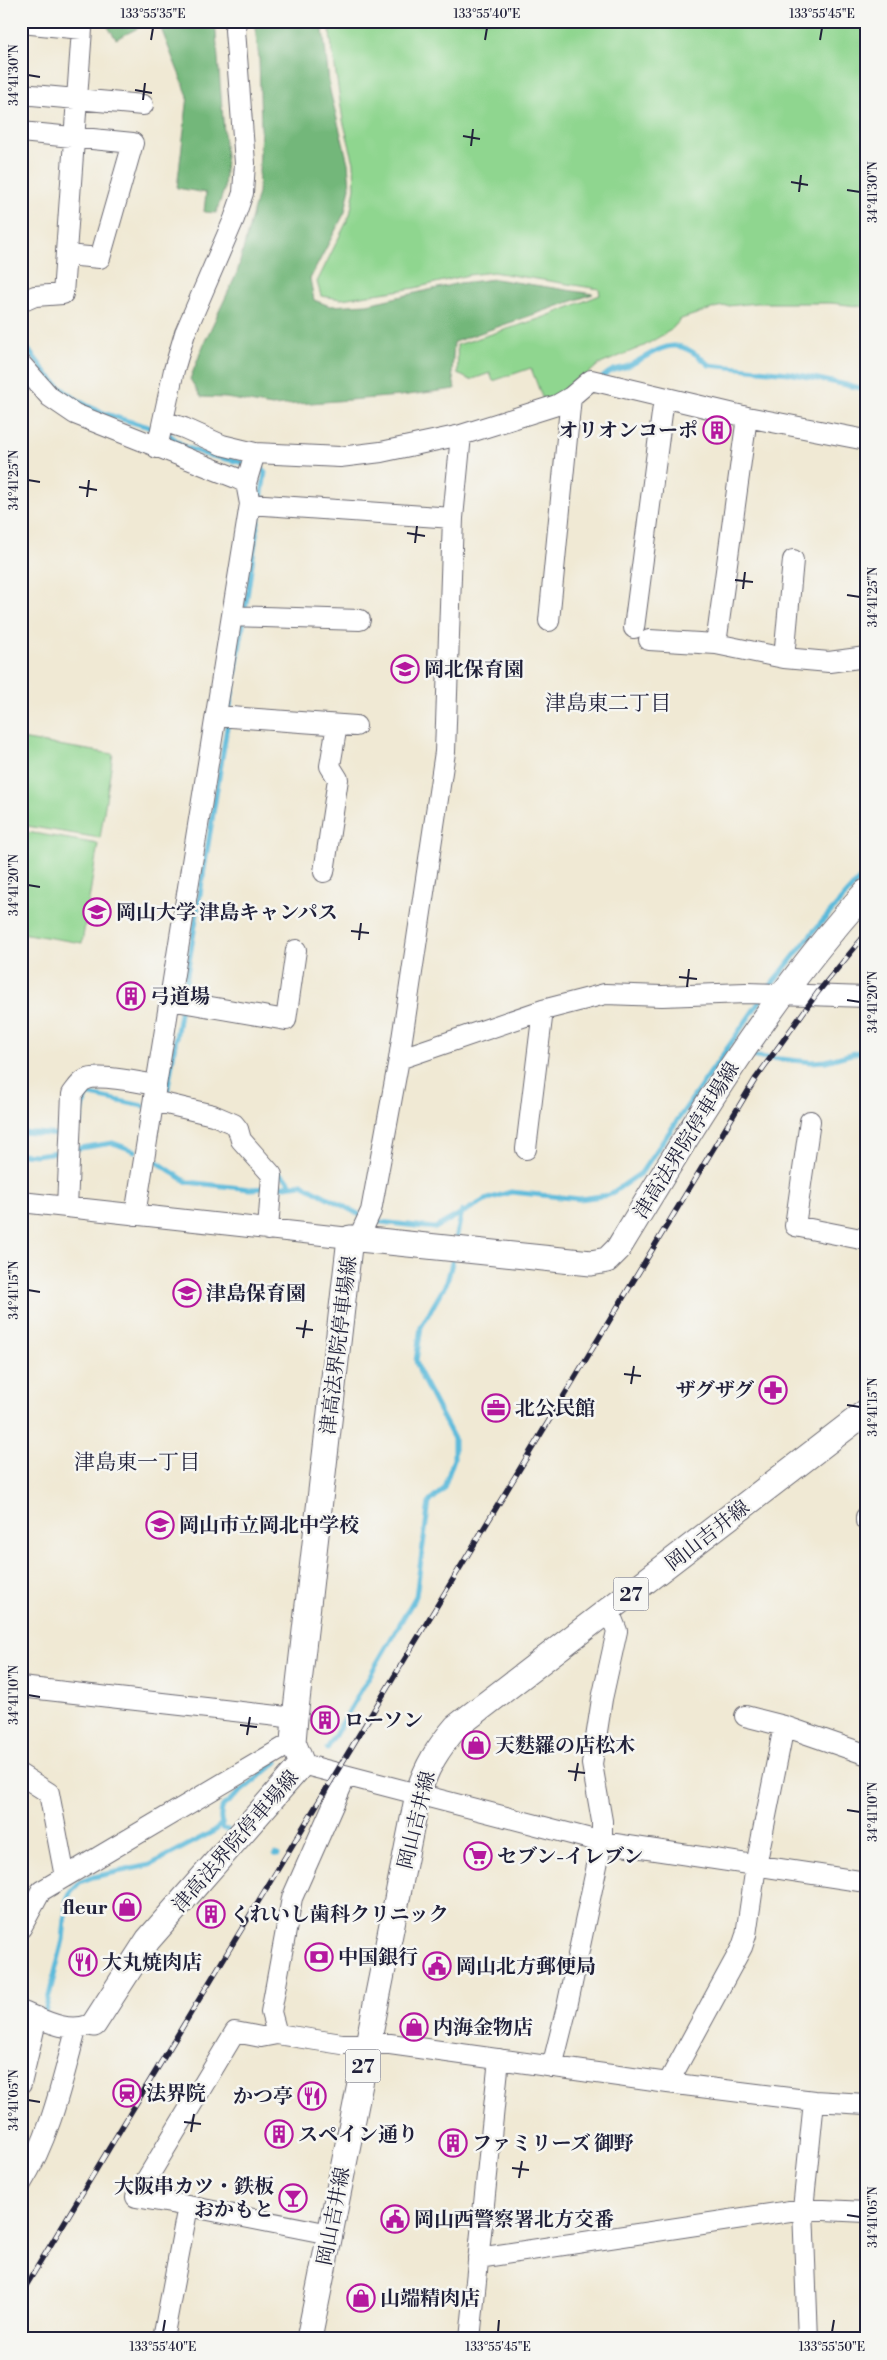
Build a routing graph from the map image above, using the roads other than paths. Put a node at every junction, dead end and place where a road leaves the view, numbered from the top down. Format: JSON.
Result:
{"nodes":[{"id":1,"x":236,"y":21,"type":"edge"},
{"id":2,"x":21,"y":22,"type":"edge"},
{"id":3,"x":21,"y":94,"type":"edge"},
{"id":4,"x":77,"y":99,"type":"junction"},
{"id":5,"x":143,"y":105,"type":"dead end"},
{"id":6,"x":21,"y":132,"type":"edge"},
{"id":7,"x":74,"y":136,"type":"junction"},
{"id":8,"x":66,"y":255,"type":"junction"},
{"id":9,"x":22,"y":302,"type":"edge"},
{"id":10,"x":21,"y":364,"type":"edge"},
{"id":11,"x":571,"y":397,"type":"junction"},
{"id":12,"x":664,"y":398,"type":"junction"},
{"id":13,"x":746,"y":417,"type":"junction"},
{"id":14,"x":160,"y":432,"type":"junction"},
{"id":15,"x":461,"y":435,"type":"junction"},
{"id":16,"x":866,"y":440,"type":"edge"},
{"id":17,"x":251,"y":466,"type":"junction"},
{"id":18,"x":258,"y":504,"type":"junction"},
{"id":19,"x":454,"y":518,"type":"junction"},
{"id":20,"x":794,"y":560,"type":"dead end"},
{"id":21,"x":242,"y":616,"type":"junction"},
{"id":22,"x":360,"y":620,"type":"dead end"},
{"id":23,"x":549,"y":621,"type":"dead end"},
{"id":24,"x":716,"y":644,"type":"junction"},
{"id":25,"x":866,"y":657,"type":"edge"},
{"id":26,"x":784,"y":658,"type":"junction"},
{"id":27,"x":225,"y":717,"type":"junction"},
{"id":28,"x":324,"y":872,"type":"dead end"},
{"id":29,"x":866,"y":892,"type":"edge"},
{"id":30,"x":296,"y":950,"type":"dead end"},
{"id":31,"x":778,"y":990,"type":"junction"},
{"id":32,"x":866,"y":997,"type":"edge"},
{"id":33,"x":179,"y":1002,"type":"junction"},
{"id":34,"x":543,"y":1010,"type":"junction"},
{"id":35,"x":399,"y":1059,"type":"junction"},
{"id":36,"x":161,"y":1098,"type":"junction"},
{"id":37,"x":810,"y":1121,"type":"dead end"},
{"id":38,"x":526,"y":1149,"type":"dead end"},
{"id":39,"x":21,"y":1202,"type":"edge"},
{"id":40,"x":67,"y":1207,"type":"junction"},
{"id":41,"x":135,"y":1215,"type":"junction"},
{"id":42,"x":361,"y":1228,"type":"junction"},
{"id":43,"x":268,"y":1230,"type":"junction"},
{"id":44,"x":866,"y":1240,"type":"edge"},
{"id":45,"x":866,"y":1412,"type":"edge"},
{"id":46,"x":609,"y":1610,"type":"junction"},
{"id":47,"x":21,"y":1687,"type":"edge"},
{"id":48,"x":745,"y":1716,"type":"dead end"},
{"id":49,"x":784,"y":1726,"type":"junction"},
{"id":50,"x":297,"y":1741,"type":"junction"},
{"id":51,"x":864,"y":1754,"type":"edge"},
{"id":52,"x":21,"y":1775,"type":"edge"},
{"id":53,"x":346,"y":1776,"type":"junction"},
{"id":54,"x":418,"y":1794,"type":"junction"},
{"id":55,"x":602,"y":1842,"type":"junction"},
{"id":56,"x":756,"y":1866,"type":"junction"},
{"id":57,"x":64,"y":1877,"type":"junction"},
{"id":58,"x":866,"y":1882,"type":"edge"},
{"id":59,"x":21,"y":1928,"type":"edge"},
{"id":60,"x":29,"y":2014,"type":"edge"},
{"id":61,"x":85,"y":2027,"type":"junction"},
{"id":62,"x":276,"y":2034,"type":"junction"},
{"id":63,"x":367,"y":2044,"type":"junction"},
{"id":64,"x":499,"y":2060,"type":"junction"},
{"id":65,"x":552,"y":2068,"type":"junction"},
{"id":66,"x":668,"y":2083,"type":"junction"},
{"id":67,"x":21,"y":2084,"type":"edge"},
{"id":68,"x":814,"y":2101,"type":"junction"},
{"id":69,"x":866,"y":2104,"type":"edge"},
{"id":70,"x":21,"y":2184,"type":"edge"},
{"id":71,"x":188,"y":2206,"type":"junction"},
{"id":72,"x":803,"y":2210,"type":"junction"},
{"id":73,"x":866,"y":2212,"type":"edge"},
{"id":74,"x":330,"y":2234,"type":"junction"},
{"id":75,"x":478,"y":2258,"type":"junction"},
{"id":76,"x":162,"y":2339,"type":"edge"},
{"id":77,"x":309,"y":2339,"type":"edge"},
{"id":78,"x":470,"y":2339,"type":"edge"},
{"id":79,"x":808,"y":2339,"type":"edge"}],
"edges":[{"from":1,"to":14,"type":"street"},
{"from":2,"to":4,"type":"street"},
{"from":3,"to":4,"type":"street"},
{"from":4,"to":5,"type":"street"},
{"from":4,"to":7,"type":"street"},
{"from":6,"to":7,"type":"street"},
{"from":7,"to":8,"type":"street"},
{"from":7,"to":8,"type":"street"},
{"from":8,"to":9,"type":"street"},
{"from":10,"to":14,"type":"street"},
{"from":11,"to":12,"type":"street"},
{"from":11,"to":15,"type":"street"},
{"from":11,"to":23,"type":"street"},
{"from":12,"to":13,"type":"street"},
{"from":12,"to":24,"type":"street"},
{"from":13,"to":16,"type":"street"},
{"from":13,"to":24,"type":"street"},
{"from":14,"to":17,"type":"street"},
{"from":14,"to":17,"type":"street"},
{"from":15,"to":17,"type":"street"},
{"from":15,"to":19,"type":"street"},
{"from":17,"to":18,"type":"street"},
{"from":18,"to":19,"type":"street"},
{"from":18,"to":21,"type":"street"},
{"from":19,"to":35,"type":"street"},
{"from":20,"to":26,"type":"street"},
{"from":21,"to":22,"type":"street"},
{"from":21,"to":27,"type":"street"},
{"from":24,"to":26,"type":"street"},
{"from":25,"to":26,"type":"street"},
{"from":27,"to":28,"type":"street"},
{"from":27,"to":33,"type":"street"},
{"from":29,"to":31,"type":"main road","name":"津高法界院停車場線"},
{"from":30,"to":33,"type":"street"},
{"from":31,"to":32,"type":"street"},
{"from":31,"to":34,"type":"street"},
{"from":31,"to":42,"type":"main road","name":"津高法界院停車場線"},
{"from":33,"to":36,"type":"street"},
{"from":34,"to":35,"type":"street"},
{"from":34,"to":38,"type":"street"},
{"from":35,"to":42,"type":"street"},
{"from":36,"to":40,"type":"street"},
{"from":36,"to":41,"type":"street"},
{"from":36,"to":43,"type":"street"},
{"from":37,"to":44,"type":"street"},
{"from":39,"to":40,"type":"street"},
{"from":40,"to":41,"type":"street"},
{"from":41,"to":43,"type":"street"},
{"from":42,"to":43,"type":"street"},
{"from":42,"to":50,"type":"main road","name":"津高法界院停車場線"},
{"from":45,"to":46,"type":"main road","name":"岡山吉井線","number":"27"},
{"from":46,"to":54,"type":"main road","name":"岡山吉井線","number":"27"},
{"from":46,"to":55,"type":"street"},
{"from":47,"to":50,"type":"street"},
{"from":48,"to":49,"type":"street"},
{"from":49,"to":51,"type":"street"},
{"from":49,"to":56,"type":"street"},
{"from":50,"to":53,"type":"street"},
{"from":50,"to":57,"type":"street"},
{"from":50,"to":61,"type":"main road","name":"津高法界院停車場線"},
{"from":52,"to":57,"type":"street"},
{"from":53,"to":54,"type":"street"},
{"from":53,"to":62,"type":"street"},
{"from":54,"to":55,"type":"street"},
{"from":54,"to":63,"type":"main road","name":"岡山吉井線","number":"27"},
{"from":55,"to":56,"type":"street"},
{"from":55,"to":65,"type":"street"},
{"from":56,"to":58,"type":"street"},
{"from":56,"to":66,"type":"street"},
{"from":57,"to":59,"type":"street"},
{"from":60,"to":61,"type":"street"},
{"from":60,"to":67,"type":"street"},
{"from":61,"to":70,"type":"street"},
{"from":62,"to":63,"type":"street"},
{"from":62,"to":71,"type":"street"},
{"from":63,"to":64,"type":"street"},
{"from":63,"to":74,"type":"main road","name":"岡山吉井線","number":"27"},
{"from":64,"to":65,"type":"street"},
{"from":64,"to":75,"type":"street"},
{"from":65,"to":66,"type":"street"},
{"from":66,"to":68,"type":"street"},
{"from":68,"to":69,"type":"street"},
{"from":68,"to":72,"type":"street"},
{"from":71,"to":74,"type":"street"},
{"from":71,"to":76,"type":"street"},
{"from":72,"to":73,"type":"street"},
{"from":72,"to":75,"type":"street"},
{"from":72,"to":79,"type":"street"},
{"from":74,"to":77,"type":"main road","name":"岡山吉井線","number":"27"},
{"from":75,"to":78,"type":"street"}]}
